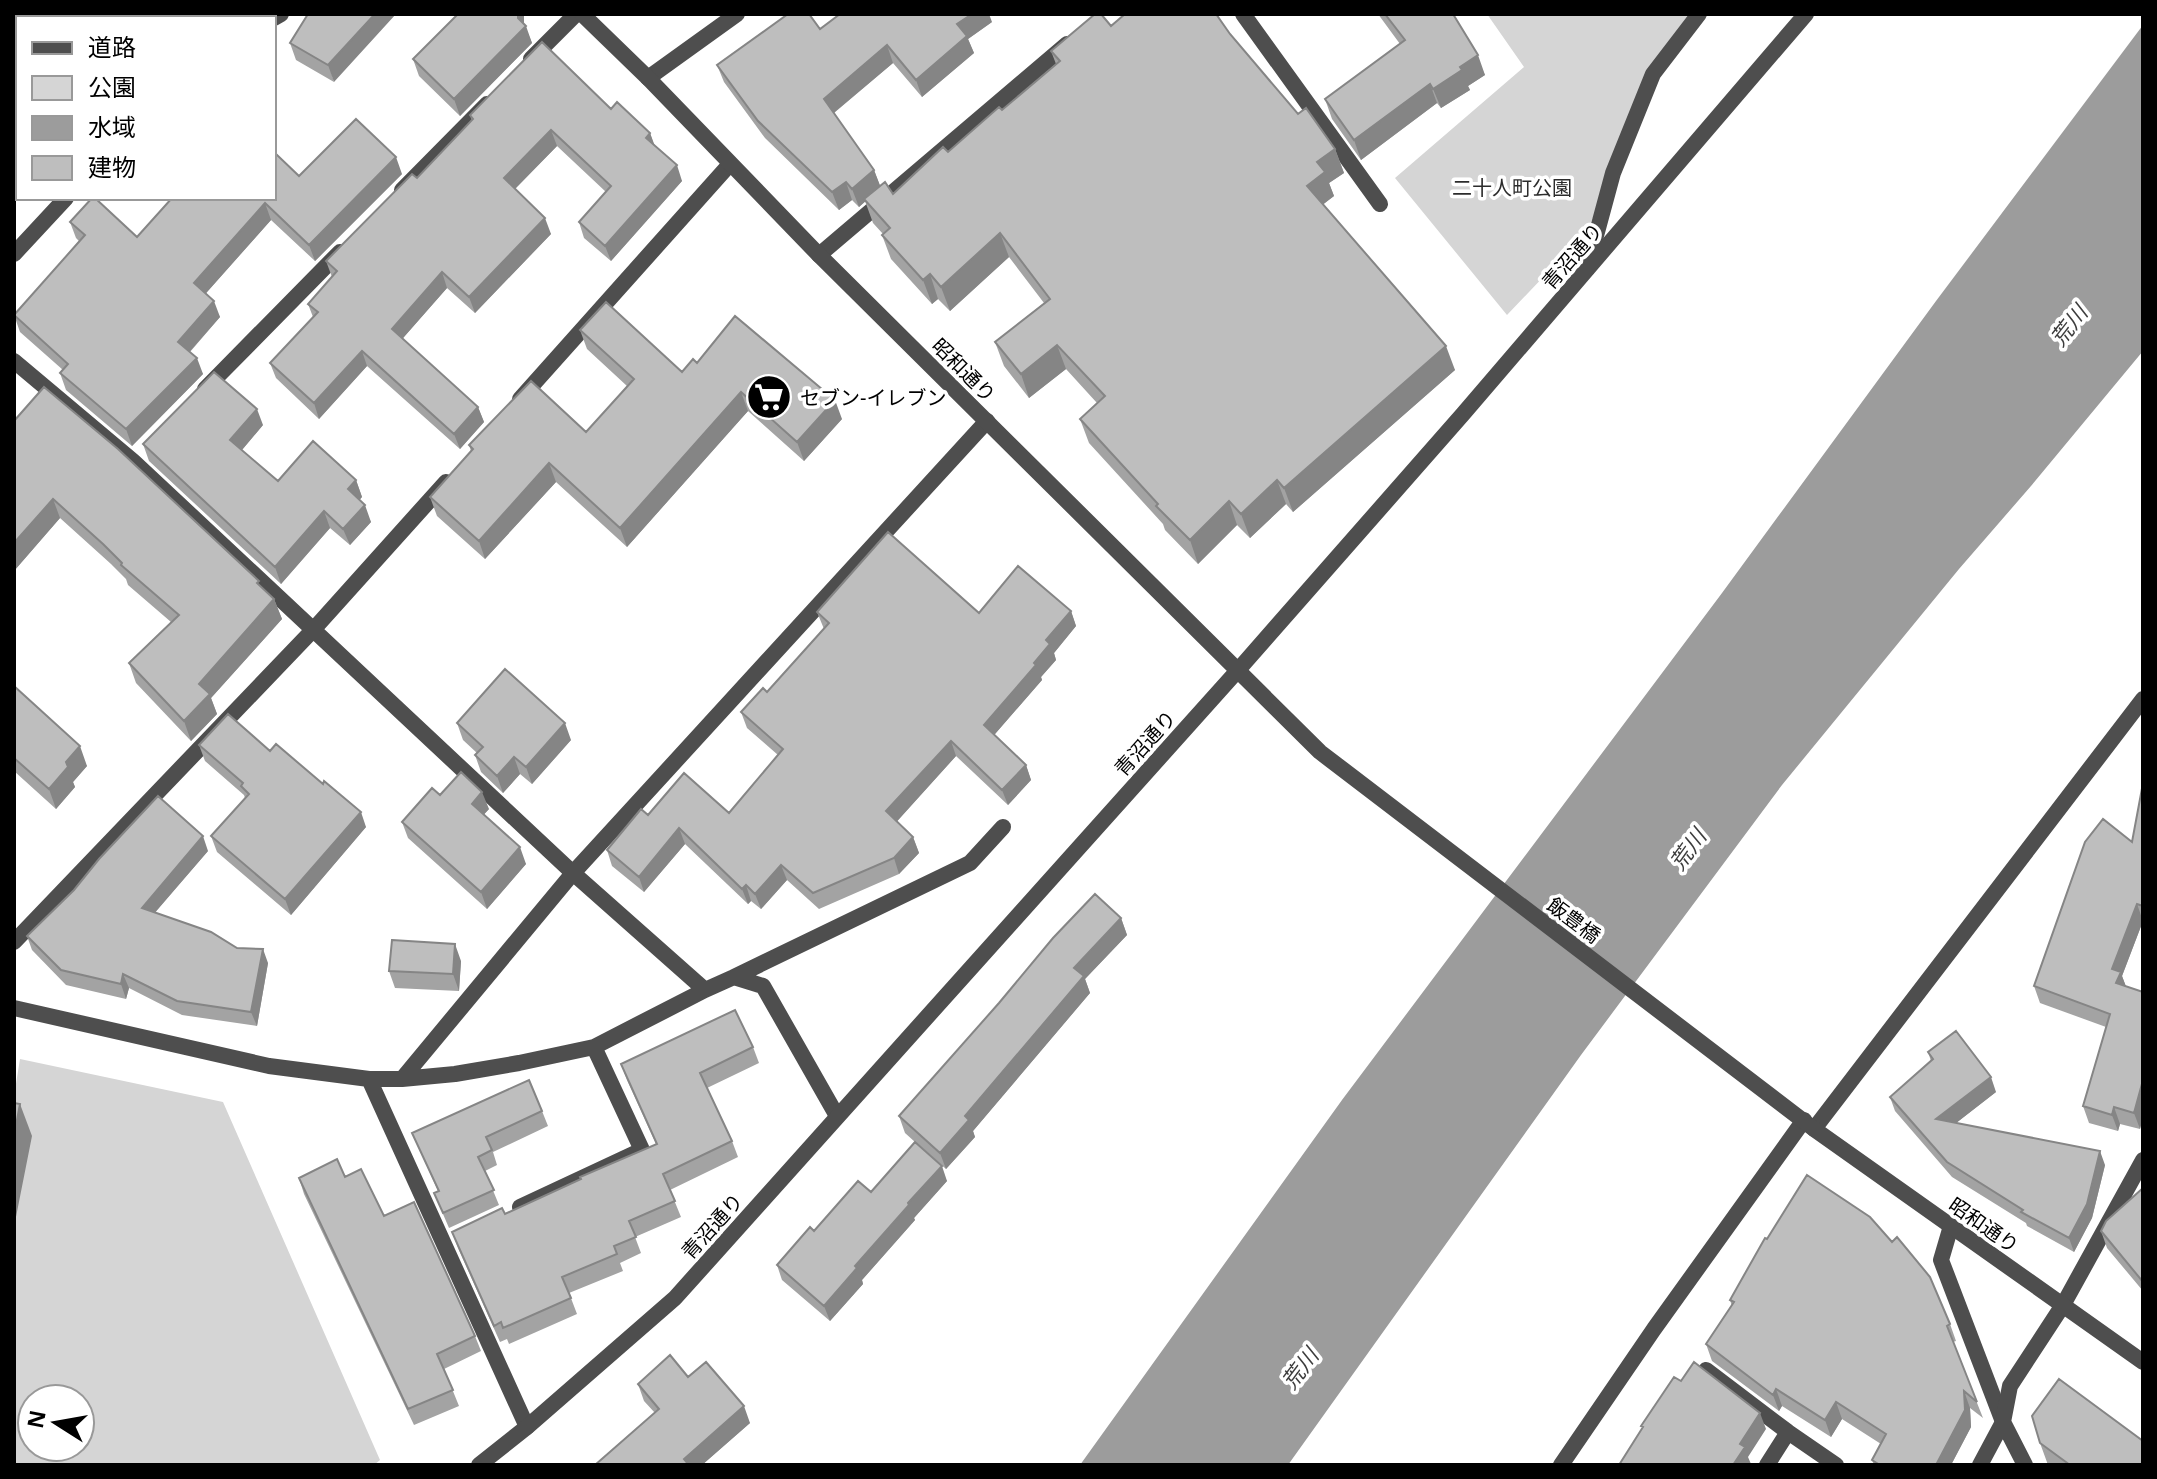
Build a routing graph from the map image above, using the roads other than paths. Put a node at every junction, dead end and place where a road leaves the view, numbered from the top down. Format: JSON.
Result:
{"nodes":[{"id":1,"x":576,"y":14,"type":"edge"},
{"id":2,"x":582,"y":14,"type":"edge"},
{"id":3,"x":737,"y":14,"type":"edge"},
{"id":4,"x":1243,"y":14,"type":"edge"},
{"id":5,"x":1699,"y":14,"type":"edge"},
{"id":6,"x":1806,"y":14,"type":"edge"},
{"id":7,"x":1079,"y":34,"type":"edge"},
{"id":8,"x":521,"y":70,"type":"edge"},
{"id":9,"x":648,"y":78,"type":"junction"},
{"id":10,"x":498,"y":92,"type":"edge"},
{"id":11,"x":730,"y":164,"type":"junction"},
{"id":12,"x":64,"y":200,"type":"edge"},
{"id":13,"x":388,"y":204,"type":"edge"},
{"id":14,"x":1380,"y":204,"type":"dead end"},
{"id":15,"x":355,"y":237,"type":"edge"},
{"id":16,"x":14,"y":254,"type":"edge"},
{"id":17,"x":819,"y":255,"type":"junction"},
{"id":18,"x":1587,"y":269,"type":"junction"},
{"id":19,"x":14,"y":361,"type":"edge"},
{"id":20,"x":189,"y":405,"type":"edge"},
{"id":21,"x":511,"y":409,"type":"edge"},
{"id":22,"x":987,"y":421,"type":"junction"},
{"id":23,"x":459,"y":467,"type":"edge"},
{"id":24,"x":313,"y":630,"type":"junction"},
{"id":25,"x":1239,"y":669,"type":"junction"},
{"id":26,"x":2143,"y":699,"type":"edge"},
{"id":27,"x":1320,"y":752,"type":"joint"},
{"id":28,"x":1003,"y":827,"type":"dead end"},
{"id":29,"x":573,"y":873,"type":"junction"},
{"id":30,"x":14,"y":942,"type":"edge"},
{"id":31,"x":734,"y":977,"type":"junction"},
{"id":32,"x":705,"y":990,"type":"junction"},
{"id":33,"x":14,"y":1008,"type":"edge"},
{"id":34,"x":594,"y":1047,"type":"junction"},
{"id":35,"x":369,"y":1079,"type":"junction"},
{"id":36,"x":402,"y":1079,"type":"junction"},
{"id":37,"x":837,"y":1116,"type":"junction"},
{"id":38,"x":1809,"y":1124,"type":"junction"},
{"id":39,"x":2143,"y":1160,"type":"edge"},
{"id":40,"x":500,"y":1217,"type":"edge"},
{"id":41,"x":1951,"y":1226,"type":"junction"},
{"id":42,"x":2063,"y":1305,"type":"junction"},
{"id":43,"x":2143,"y":1362,"type":"edge"},
{"id":44,"x":1706,"y":1370,"type":"edge"},
{"id":45,"x":2003,"y":1422,"type":"junction"},
{"id":46,"x":527,"y":1427,"type":"junction"},
{"id":47,"x":1788,"y":1432,"type":"junction"},
{"id":48,"x":479,"y":1465,"type":"edge"},
{"id":49,"x":1561,"y":1465,"type":"edge"},
{"id":50,"x":1767,"y":1465,"type":"edge"},
{"id":51,"x":1836,"y":1465,"type":"edge"},
{"id":52,"x":1980,"y":1465,"type":"edge"},
{"id":53,"x":2025,"y":1465,"type":"edge"}],
"edges":[{"from":1,"to":8,"type":"street"},
{"from":2,"to":9,"type":"street","name":"昭和通り"},
{"from":3,"to":9,"type":"street"},
{"from":4,"to":14,"type":"street"},
{"from":5,"to":18,"type":"street"},
{"from":6,"to":18,"type":"street","name":"青沼通り"},
{"from":7,"to":17,"type":"street"},
{"from":9,"to":11,"type":"street","name":"昭和通り"},
{"from":10,"to":13,"type":"street"},
{"from":11,"to":17,"type":"street","name":"昭和通り"},
{"from":11,"to":21,"type":"street"},
{"from":12,"to":16,"type":"street"},
{"from":15,"to":20,"type":"street"},
{"from":17,"to":22,"type":"street","name":"昭和通り"},
{"from":18,"to":25,"type":"street","name":"青沼通り"},
{"from":19,"to":24,"type":"street"},
{"from":22,"to":25,"type":"street","name":"昭和通り"},
{"from":22,"to":29,"type":"street"},
{"from":23,"to":24,"type":"street"},
{"from":24,"to":29,"type":"street"},
{"from":24,"to":30,"type":"street"},
{"from":25,"to":27,"type":"street","name":"昭和通り"},
{"from":25,"to":37,"type":"street","name":"青沼通り"},
{"from":26,"to":38,"type":"street"},
{"from":27,"to":38,"type":"street","name":"飯豊橋"},
{"from":28,"to":31,"type":"street"},
{"from":29,"to":32,"type":"street"},
{"from":29,"to":36,"type":"street"},
{"from":31,"to":32,"type":"street"},
{"from":31,"to":37,"type":"street"},
{"from":32,"to":34,"type":"street"},
{"from":33,"to":35,"type":"street"},
{"from":34,"to":36,"type":"street"},
{"from":34,"to":40,"type":"street"},
{"from":35,"to":36,"type":"street"},
{"from":35,"to":46,"type":"street"},
{"from":37,"to":46,"type":"street","name":"青沼通り"},
{"from":38,"to":41,"type":"street","name":"昭和通り"},
{"from":38,"to":49,"type":"street"},
{"from":39,"to":42,"type":"street"},
{"from":41,"to":42,"type":"street","name":"昭和通り"},
{"from":41,"to":45,"type":"street"},
{"from":42,"to":43,"type":"street","name":"昭和通り"},
{"from":42,"to":45,"type":"street"},
{"from":44,"to":47,"type":"street"},
{"from":45,"to":52,"type":"street"},
{"from":45,"to":53,"type":"street"},
{"from":46,"to":48,"type":"street","name":"青沼通り"},
{"from":47,"to":50,"type":"street"},
{"from":47,"to":51,"type":"street"}]}
